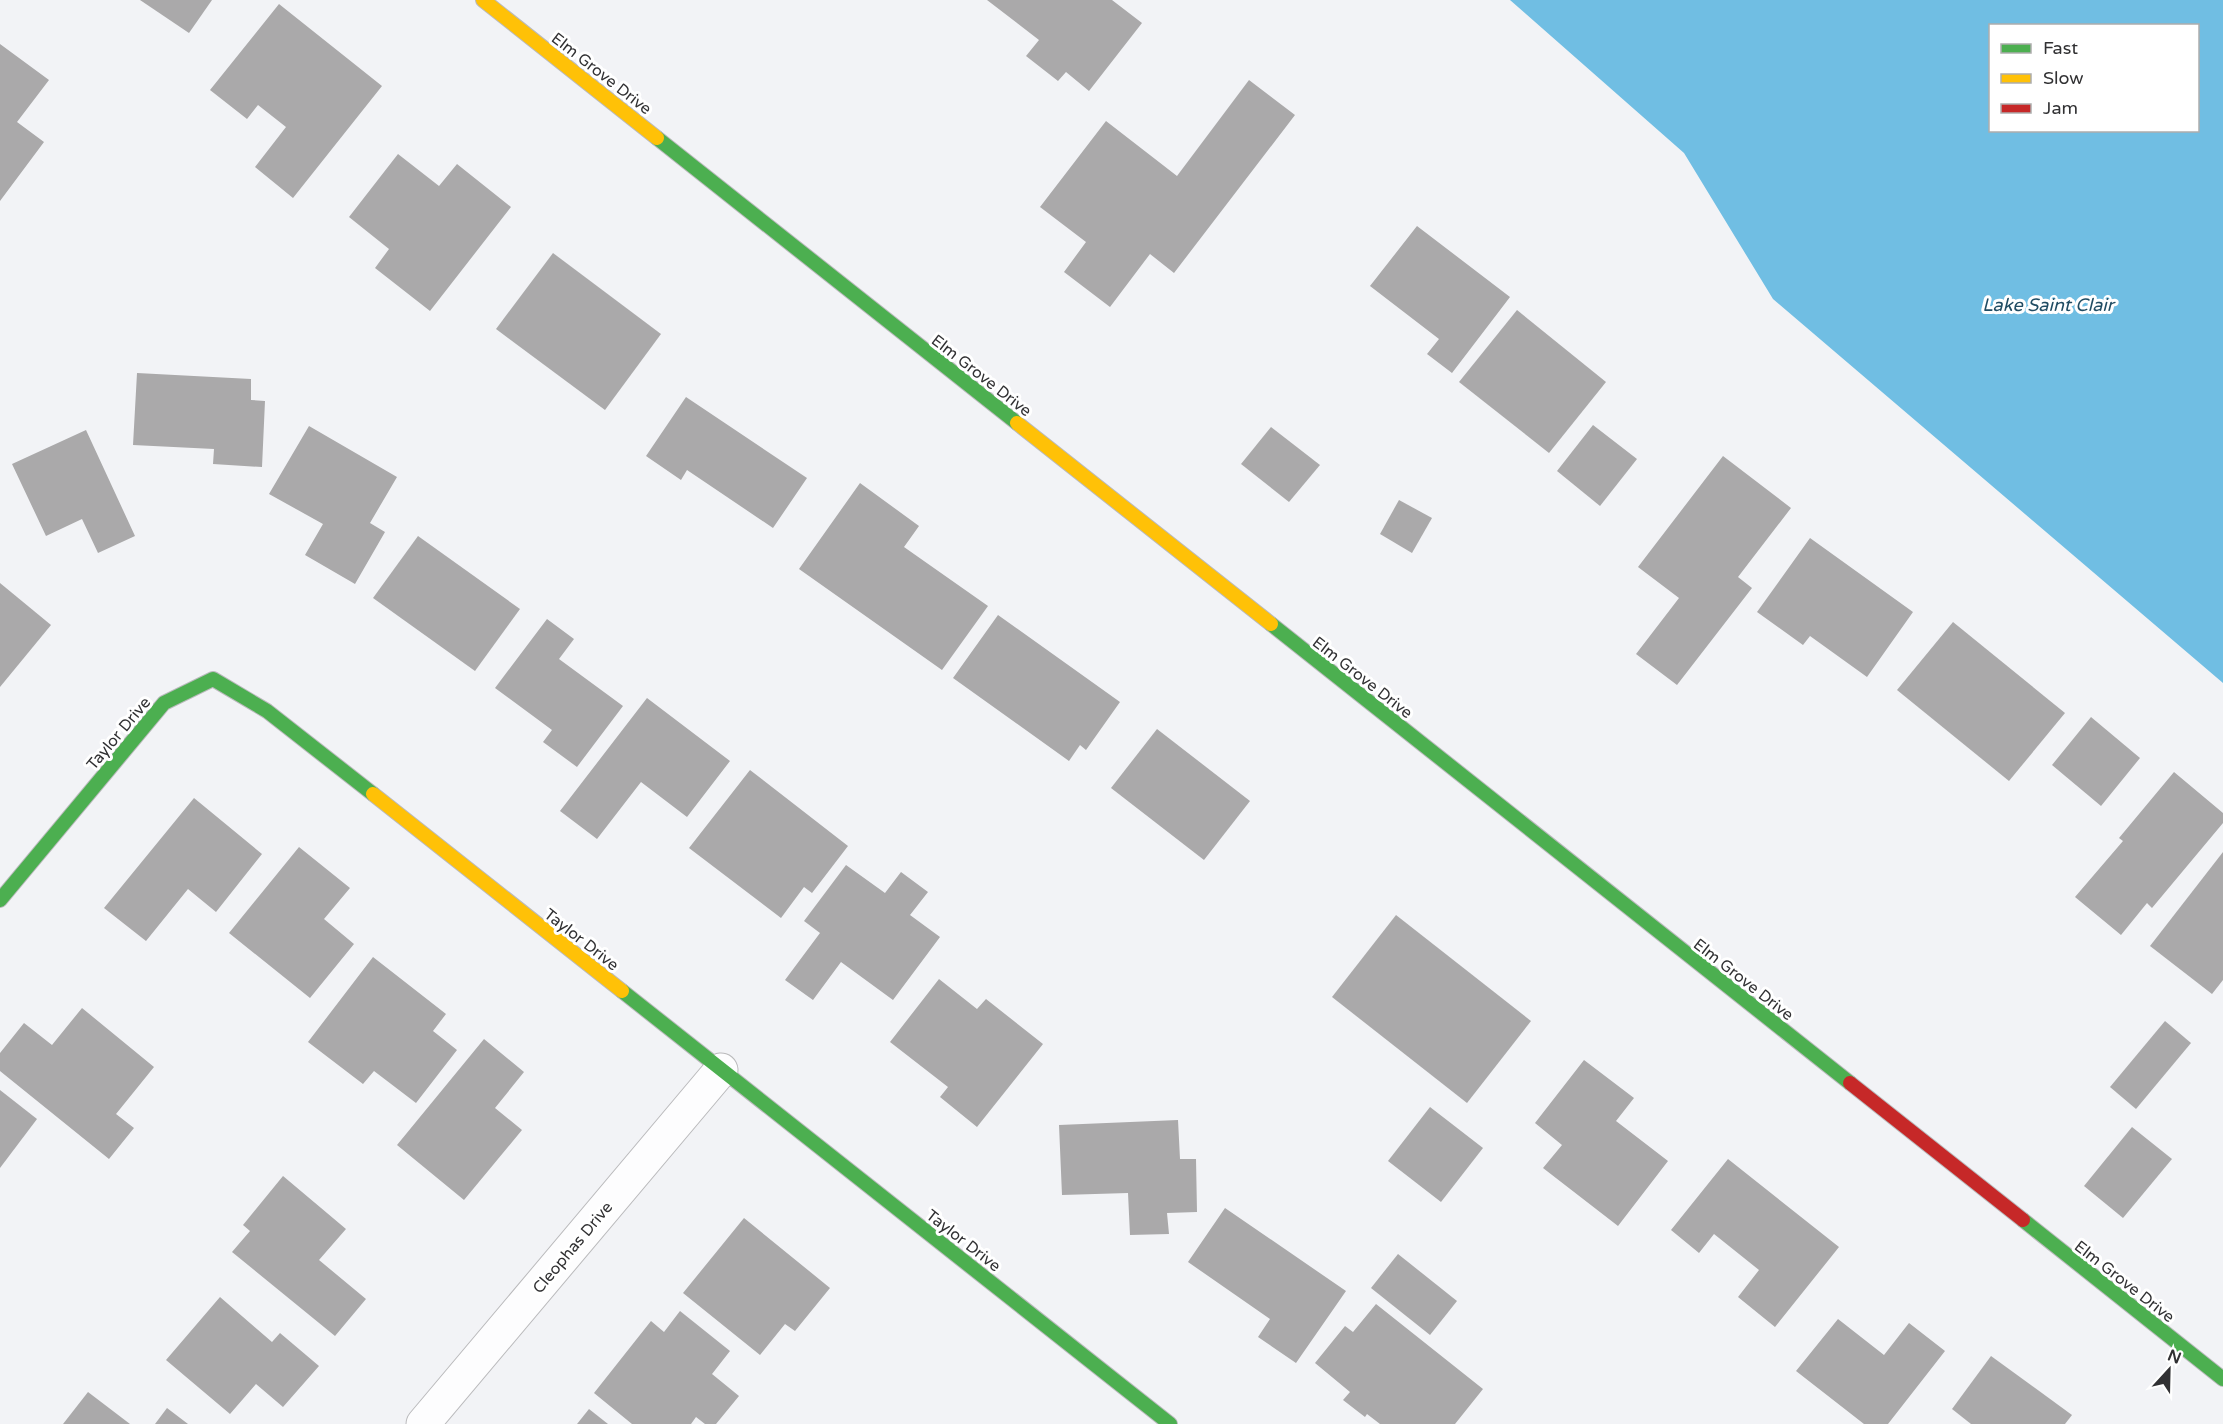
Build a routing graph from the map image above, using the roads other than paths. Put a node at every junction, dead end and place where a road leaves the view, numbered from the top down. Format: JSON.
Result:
{"nodes":[{"id":1,"x":483,"y":0,"type":"edge"},
{"id":2,"x":0,"y":900,"type":"edge"},
{"id":3,"x":721,"y":1070,"type":"junction"},
{"id":4,"x":2223,"y":1379,"type":"edge"},
{"id":5,"x":423,"y":1424,"type":"edge"},
{"id":6,"x":1170,"y":1424,"type":"edge"}],
"edges":[{"from":1,"to":4,"type":"street","name":"Elm Grove Drive"},
{"from":2,"to":3,"type":"street","name":"Taylor Drive"},
{"from":3,"to":5,"type":"street","name":"Cleophas Drive"},
{"from":3,"to":6,"type":"street","name":"Taylor Drive"}]}
